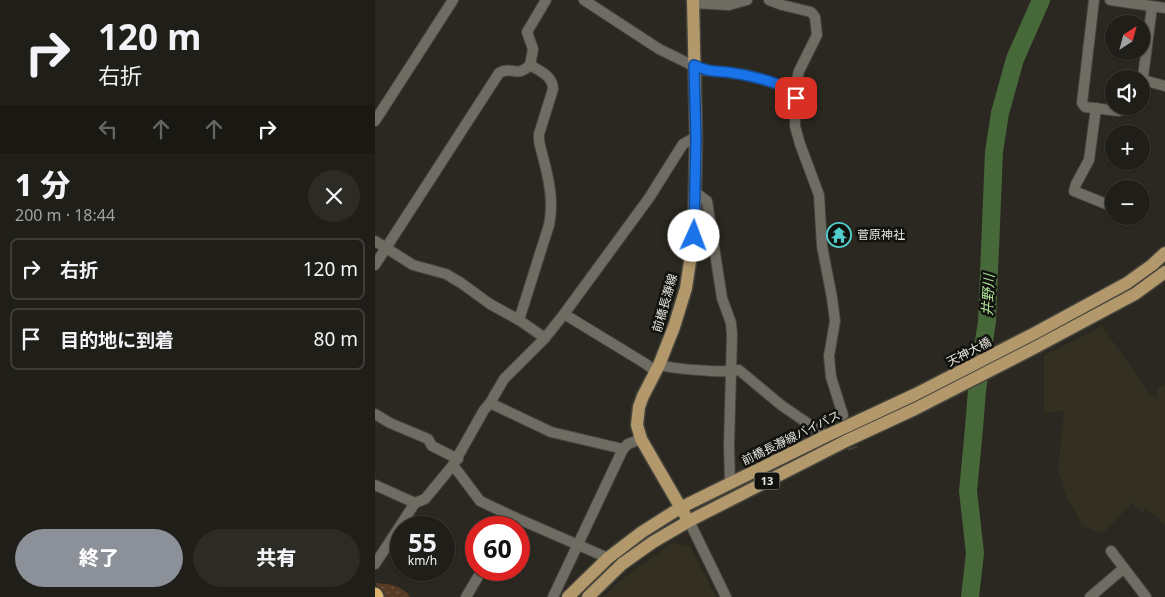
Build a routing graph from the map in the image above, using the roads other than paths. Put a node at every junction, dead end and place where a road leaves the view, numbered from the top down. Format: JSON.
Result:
{"nodes":[{"id":1,"x":453,"y":0,"type":"edge"},
{"id":2,"x":546,"y":0,"type":"edge"},
{"id":3,"x":584,"y":0,"type":"edge"},
{"id":4,"x":747,"y":0,"type":"edge"},
{"id":5,"x":769,"y":0,"type":"edge"},
{"id":6,"x":1094,"y":0,"type":"edge"},
{"id":7,"x":1110,"y":0,"type":"edge"},
{"id":8,"x":693,"y":2,"type":"edge"},
{"id":9,"x":1152,"y":7,"type":"junction"},
{"id":10,"x":1165,"y":8,"type":"edge"},
{"id":11,"x":530,"y":65,"type":"junction"},
{"id":12,"x":694,"y":65,"type":"junction"},
{"id":13,"x":1144,"y":70,"type":"edge"},
{"id":14,"x":1150,"y":82,"type":"edge"},
{"id":15,"x":1165,"y":86,"type":"edge"},
{"id":16,"x":794,"y":92,"type":"junction"},
{"id":17,"x":1096,"y":108,"type":"junction"},
{"id":18,"x":1105,"y":109,"type":"edge"},
{"id":19,"x":375,"y":120,"type":"edge"},
{"id":20,"x":696,"y":137,"type":"junction"},
{"id":21,"x":695,"y":192,"type":"junction"},
{"id":22,"x":1105,"y":204,"type":"edge"},
{"id":23,"x":375,"y":241,"type":"edge"},
{"id":24,"x":386,"y":248,"type":"junction"},
{"id":25,"x":1165,"y":253,"type":"edge"},
{"id":26,"x":375,"y":265,"type":"edge"},
{"id":27,"x":1165,"y":272,"type":"edge"},
{"id":28,"x":565,"y":314,"type":"junction"},
{"id":29,"x":519,"y":320,"type":"junction"},
{"id":30,"x":545,"y":338,"type":"junction"},
{"id":31,"x":657,"y":368,"type":"junction"},
{"id":32,"x":731,"y":372,"type":"junction"},
{"id":33,"x":916,"y":394,"type":"joint"},
{"id":34,"x":489,"y":403,"type":"junction"},
{"id":35,"x":375,"y":414,"type":"edge"},
{"id":36,"x":843,"y":415,"type":"dead end"},
{"id":37,"x":826,"y":436,"type":"junction"},
{"id":38,"x":641,"y":439,"type":"junction"},
{"id":39,"x":623,"y":449,"type":"junction"},
{"id":40,"x":456,"y":462,"type":"junction"},
{"id":41,"x":730,"y":483,"type":"junction"},
{"id":42,"x":375,"y":486,"type":"edge"},
{"id":43,"x":415,"y":503,"type":"junction"},
{"id":44,"x":680,"y":508,"type":"junction"},
{"id":45,"x":510,"y":516,"type":"edge"},
{"id":46,"x":689,"y":522,"type":"junction"},
{"id":47,"x":530,"y":525,"type":"edge"},
{"id":48,"x":577,"y":546,"type":"junction"},
{"id":49,"x":1111,"y":551,"type":"dead end"},
{"id":50,"x":608,"y":558,"type":"junction"},
{"id":51,"x":375,"y":564,"type":"edge"},
{"id":52,"x":1124,"y":568,"type":"junction"},
{"id":53,"x":475,"y":581,"type":"edge"},
{"id":54,"x":466,"y":597,"type":"edge"},
{"id":55,"x":553,"y":597,"type":"edge"},
{"id":56,"x":568,"y":597,"type":"edge"},
{"id":57,"x":588,"y":597,"type":"edge"},
{"id":58,"x":726,"y":597,"type":"edge"},
{"id":59,"x":1090,"y":597,"type":"edge"},
{"id":60,"x":1146,"y":597,"type":"edge"}],
"edges":[{"from":1,"to":19,"type":"street"},
{"from":2,"to":11,"type":"street"},
{"from":3,"to":12,"type":"street"},
{"from":4,"to":8,"type":"street"},
{"from":5,"to":16,"type":"street"},
{"from":6,"to":17,"type":"street"},
{"from":7,"to":9,"type":"street"},
{"from":8,"to":12,"type":"main road","name":"前橋長瀞線"},
{"from":9,"to":10,"type":"street"},
{"from":9,"to":13,"type":"street"},
{"from":11,"to":24,"type":"street"},
{"from":11,"to":29,"type":"street"},
{"from":12,"to":16,"type":"street"},
{"from":12,"to":20,"type":"main road","name":"前橋長瀞線"},
{"from":14,"to":15,"type":"street"},
{"from":16,"to":36,"type":"street"},
{"from":17,"to":18,"type":"street"},
{"from":17,"to":22,"type":"street"},
{"from":20,"to":21,"type":"main road","name":"前橋長瀞線"},
{"from":20,"to":28,"type":"street"},
{"from":21,"to":31,"type":"main road","name":"前橋長瀞線"},
{"from":21,"to":32,"type":"street"},
{"from":23,"to":24,"type":"street"},
{"from":24,"to":26,"type":"street"},
{"from":24,"to":29,"type":"street"},
{"from":25,"to":33,"type":"main road","name":"天神大橋","number":"13"},
{"from":27,"to":46,"type":"main road","name":"天神大橋","number":"13"},
{"from":28,"to":30,"type":"street"},
{"from":28,"to":31,"type":"street"},
{"from":29,"to":30,"type":"street"},
{"from":30,"to":34,"type":"street"},
{"from":31,"to":32,"type":"street"},
{"from":31,"to":38,"type":"main road","name":"前橋長瀞線"},
{"from":32,"to":37,"type":"street"},
{"from":32,"to":41,"type":"street"},
{"from":33,"to":37,"type":"main road","name":"前橋長瀞線バイパス","number":"13"},
{"from":34,"to":39,"type":"street"},
{"from":34,"to":40,"type":"street"},
{"from":35,"to":40,"type":"street"},
{"from":37,"to":41,"type":"main road","name":"前橋長瀞線バイパス","number":"13"},
{"from":38,"to":39,"type":"street"},
{"from":38,"to":44,"type":"main road","name":"前橋長瀞線"},
{"from":39,"to":48,"type":"street"},
{"from":40,"to":43,"type":"street"},
{"from":40,"to":45,"type":"street"},
{"from":41,"to":44,"type":"main road","name":"前橋長瀞線バイパス","number":"13"},
{"from":42,"to":43,"type":"street"},
{"from":43,"to":51,"type":"street"},
{"from":44,"to":46,"type":"main road","name":"前橋長瀞線"},
{"from":44,"to":50,"type":"main road","number":"13"},
{"from":46,"to":57,"type":"main road","number":"13"},
{"from":46,"to":58,"type":"street"},
{"from":47,"to":48,"type":"street"},
{"from":48,"to":50,"type":"street"},
{"from":48,"to":55,"type":"street"},
{"from":49,"to":52,"type":"street"},
{"from":50,"to":56,"type":"main road","number":"13"},
{"from":52,"to":59,"type":"street"},
{"from":52,"to":60,"type":"street"},
{"from":53,"to":54,"type":"street"}]}
